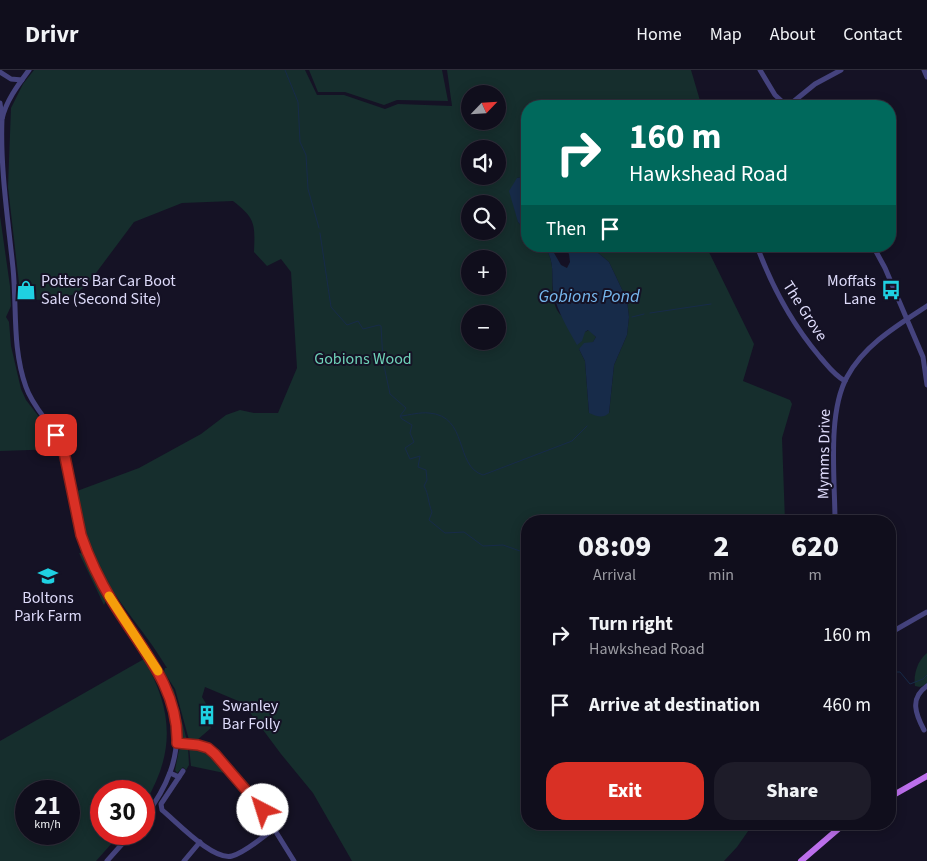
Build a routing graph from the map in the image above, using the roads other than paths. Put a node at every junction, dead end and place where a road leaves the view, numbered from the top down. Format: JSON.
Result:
{"nodes":[{"id":1,"x":29,"y":70,"type":"edge"},
{"id":2,"x":760,"y":70,"type":"edge"},
{"id":3,"x":841,"y":70,"type":"edge"},
{"id":4,"x":924,"y":70,"type":"edge"},
{"id":5,"x":0,"y":72,"type":"edge"},
{"id":6,"x":927,"y":77,"type":"edge"},
{"id":7,"x":22,"y":80,"type":"junction"},
{"id":8,"x":780,"y":100,"type":"edge"},
{"id":9,"x":795,"y":100,"type":"edge"},
{"id":10,"x":0,"y":103,"type":"edge"},
{"id":11,"x":2,"y":118,"type":"junction"},
{"id":12,"x":759,"y":252,"type":"edge"},
{"id":13,"x":876,"y":252,"type":"edge"},
{"id":14,"x":927,"y":306,"type":"edge"},
{"id":15,"x":906,"y":320,"type":"junction"},
{"id":16,"x":845,"y":381,"type":"junction"},
{"id":17,"x":927,"y":384,"type":"edge"},
{"id":18,"x":835,"y":515,"type":"edge"},
{"id":19,"x":927,"y":612,"type":"edge"},
{"id":20,"x":896,"y":630,"type":"edge"},
{"id":21,"x":927,"y":686,"type":"edge"},
{"id":22,"x":924,"y":730,"type":"dead end"},
{"id":23,"x":177,"y":743,"type":"junction"},
{"id":24,"x":183,"y":771,"type":"dead end"},
{"id":25,"x":170,"y":773,"type":"junction"},
{"id":26,"x":927,"y":776,"type":"edge"},
{"id":27,"x":179,"y":777,"type":"junction"},
{"id":28,"x":896,"y":794,"type":"edge"},
{"id":29,"x":155,"y":801,"type":"edge"},
{"id":30,"x":275,"y":828,"type":"junction"},
{"id":31,"x":835,"y":830,"type":"edge"},
{"id":32,"x":200,"y":842,"type":"junction"},
{"id":33,"x":121,"y":845,"type":"edge"},
{"id":34,"x":107,"y":861,"type":"edge"},
{"id":35,"x":184,"y":861,"type":"edge"},
{"id":36,"x":294,"y":861,"type":"edge"},
{"id":37,"x":801,"y":861,"type":"edge"}],
"edges":[{"from":1,"to":7,"type":"street"},
{"from":2,"to":8,"type":"street"},
{"from":3,"to":9,"type":"street"},
{"from":4,"to":6,"type":"street"},
{"from":5,"to":7,"type":"street"},
{"from":7,"to":11,"type":"street"},
{"from":10,"to":11,"type":"street"},
{"from":11,"to":23,"type":"street"},
{"from":12,"to":16,"type":"street","name":"The Grove"},
{"from":13,"to":15,"type":"street"},
{"from":14,"to":15,"type":"street","name":"Mymms Drive"},
{"from":15,"to":16,"type":"street","name":"Mymms Drive"},
{"from":15,"to":17,"type":"street"},
{"from":16,"to":18,"type":"street","name":"Mymms Drive"},
{"from":19,"to":20,"type":"street"},
{"from":21,"to":22,"type":"street"},
{"from":23,"to":25,"type":"street"},
{"from":23,"to":30,"type":"street"},
{"from":24,"to":27,"type":"street"},
{"from":25,"to":27,"type":"street"},
{"from":25,"to":29,"type":"street"},
{"from":26,"to":28,"type":"main road"},
{"from":27,"to":32,"type":"street"},
{"from":30,"to":32,"type":"street"},
{"from":30,"to":36,"type":"street"},
{"from":31,"to":37,"type":"main road"},
{"from":32,"to":35,"type":"street"},
{"from":33,"to":34,"type":"street"}]}
